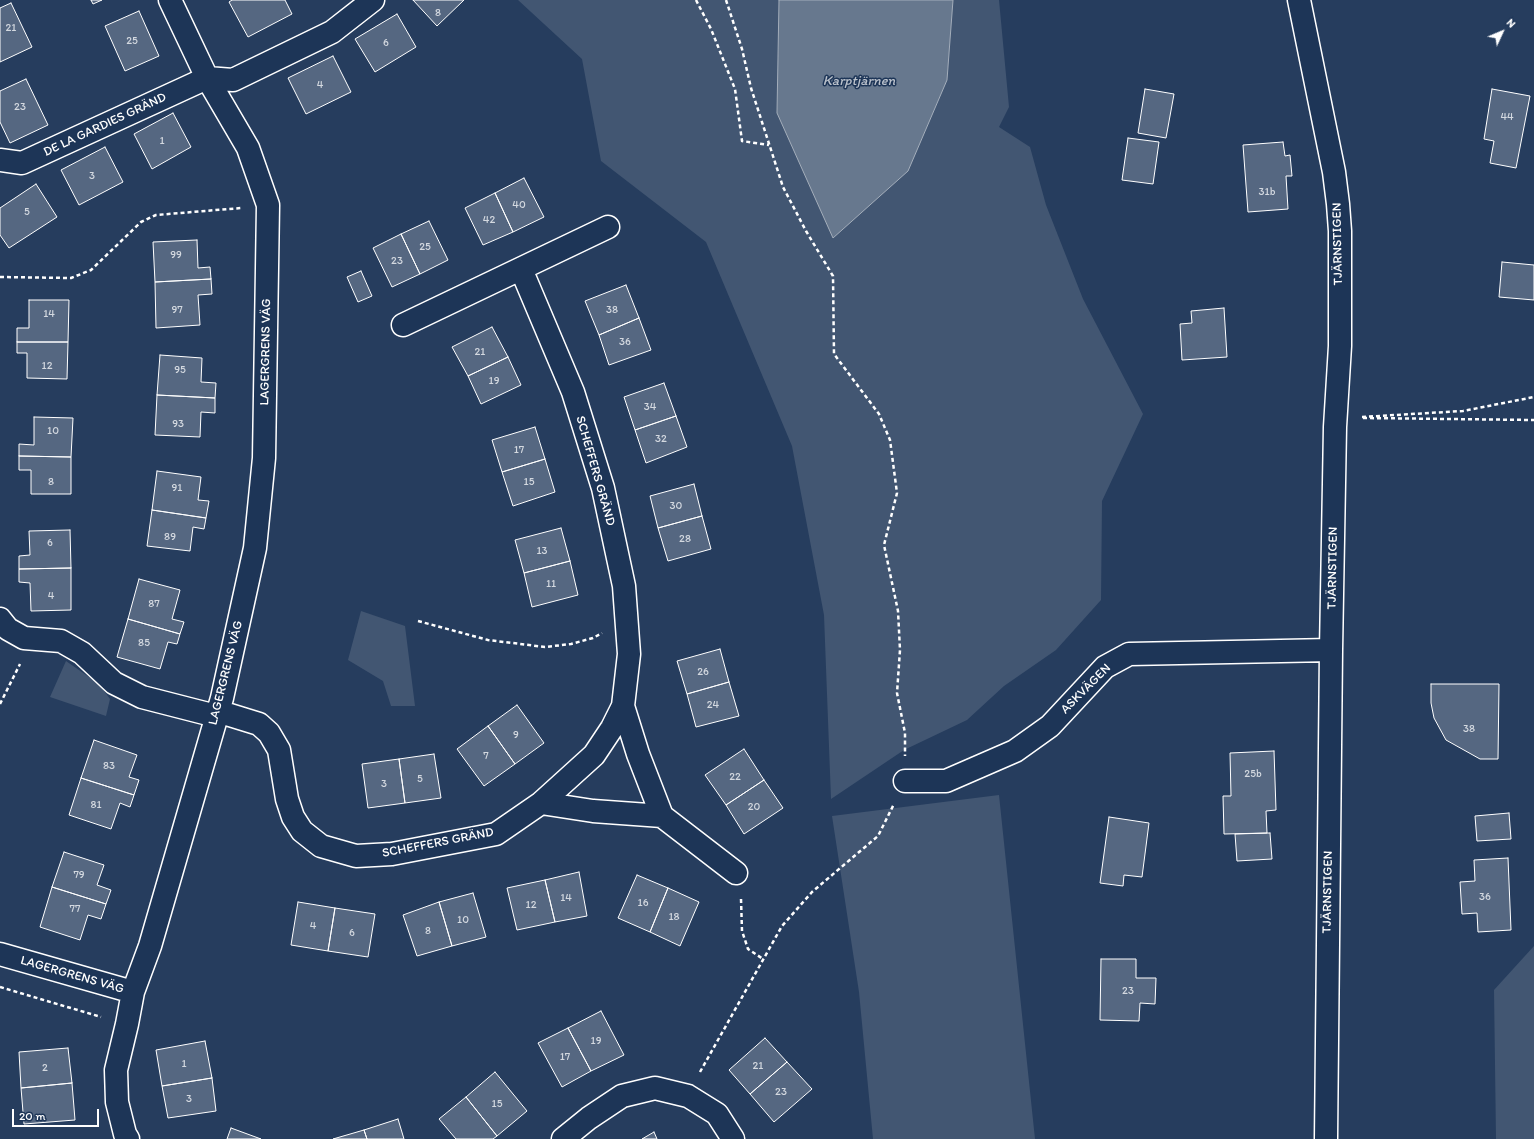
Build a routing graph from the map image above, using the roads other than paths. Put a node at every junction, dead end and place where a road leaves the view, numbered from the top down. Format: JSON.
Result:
{"nodes":[{"id":1,"x":170,"y":0,"type":"edge"},
{"id":2,"x":373,"y":0,"type":"edge"},
{"id":3,"x":1299,"y":0,"type":"edge"},
{"id":4,"x":208,"y":78,"type":"junction"},
{"id":5,"x":0,"y":160,"type":"edge"},
{"id":6,"x":608,"y":226,"type":"dead end"},
{"id":7,"x":521,"y":269,"type":"junction"},
{"id":8,"x":403,"y":325,"type":"dead end"},
{"id":9,"x":0,"y":619,"type":"edge"},
{"id":10,"x":1331,"y":650,"type":"junction"},
{"id":11,"x":623,"y":706,"type":"junction"},
{"id":12,"x":217,"y":713,"type":"junction"},
{"id":13,"x":905,"y":781,"type":"road end"},
{"id":14,"x":541,"y":803,"type":"junction"},
{"id":15,"x":662,"y":816,"type":"junction"},
{"id":16,"x":736,"y":873,"type":"road end"},
{"id":17,"x":0,"y":954,"type":"edge"},
{"id":18,"x":133,"y":992,"type":"junction"},
{"id":19,"x":128,"y":1139,"type":"edge"},
{"id":20,"x":563,"y":1139,"type":"edge"},
{"id":21,"x":733,"y":1139,"type":"edge"},
{"id":22,"x":1326,"y":1139,"type":"edge"}],
"edges":[{"from":1,"to":4,"type":"street"},
{"from":2,"to":4,"type":"street","name":"DE LA GARDIES GRÄND"},
{"from":3,"to":10,"type":"street","name":"TJÄRNSTIGEN"},
{"from":4,"to":5,"type":"street","name":"DE LA GARDIES GRÄND"},
{"from":4,"to":12,"type":"street","name":"LAGERGRENS VÄG"},
{"from":6,"to":7,"type":"street"},
{"from":7,"to":8,"type":"street"},
{"from":7,"to":11,"type":"street","name":"SCHEFFERS GRÄND"},
{"from":9,"to":12,"type":"street","name":"SCHEFFERS GRÄND"},
{"from":10,"to":13,"type":"street","name":"ASKVÄGEN"},
{"from":10,"to":22,"type":"street","name":"TJÄRNSTIGEN"},
{"from":11,"to":14,"type":"street","name":"SCHEFFERS GRÄND"},
{"from":11,"to":15,"type":"street","name":"SCHEFFERS GRÄND"},
{"from":12,"to":14,"type":"street","name":"SCHEFFERS GRÄND"},
{"from":12,"to":18,"type":"street","name":"LAGERGRENS VÄG"},
{"from":14,"to":15,"type":"street"},
{"from":15,"to":16,"type":"street"},
{"from":17,"to":18,"type":"street","name":"LAGERGRENS VÄG"},
{"from":18,"to":19,"type":"street"},
{"from":20,"to":21,"type":"street"}]}
